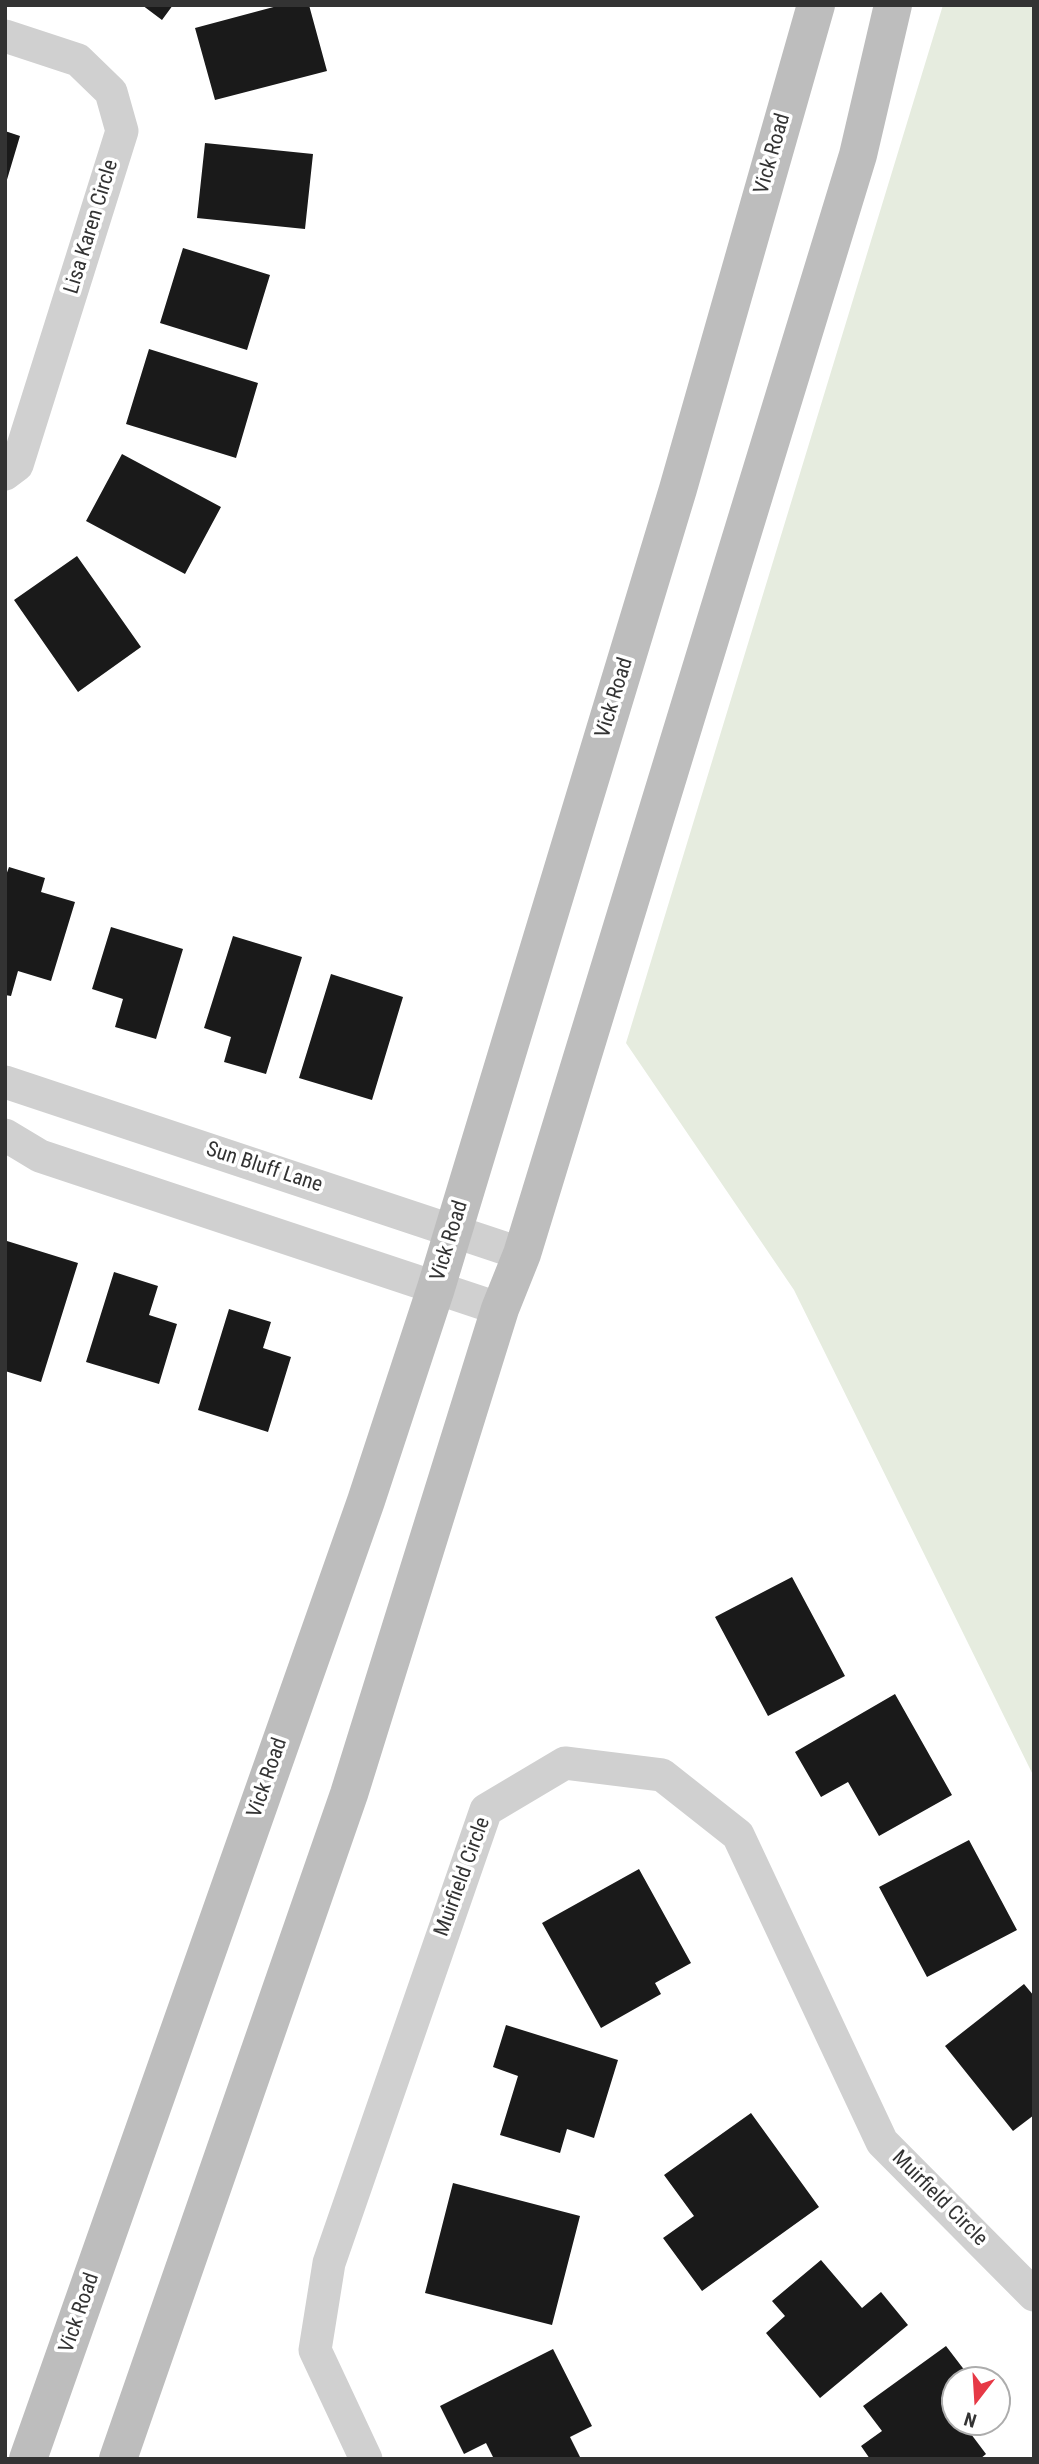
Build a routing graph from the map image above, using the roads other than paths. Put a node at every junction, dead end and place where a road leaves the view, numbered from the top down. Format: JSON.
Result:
{"nodes":[{"id":1,"x":816,"y":5,"type":"edge"},
{"id":2,"x":893,"y":5,"type":"edge"},
{"id":3,"x":5,"y":36,"type":"edge"},
{"id":4,"x":5,"y":474,"type":"edge"},
{"id":5,"x":5,"y":1083,"type":"edge"},
{"id":6,"x":5,"y":1135,"type":"edge"},
{"id":7,"x":453,"y":1231,"type":"junction"},
{"id":8,"x":522,"y":1254,"type":"junction"},
{"id":9,"x":436,"y":1288,"type":"junction"},
{"id":10,"x":500,"y":1309,"type":"junction"},
{"id":11,"x":1034,"y":2295,"type":"edge"},
{"id":12,"x":28,"y":2459,"type":"edge"},
{"id":13,"x":118,"y":2459,"type":"edge"},
{"id":14,"x":366,"y":2459,"type":"edge"}],
"edges":[{"from":1,"to":7,"type":"street","name":"Vick Road"},
{"from":2,"to":8,"type":"street"},
{"from":3,"to":4,"type":"street","name":"Lisa Karen Circle"},
{"from":5,"to":7,"type":"street","name":"Sun Bluff Lane"},
{"from":6,"to":9,"type":"street"},
{"from":7,"to":8,"type":"street","name":"Sun Bluff Lane"},
{"from":7,"to":9,"type":"street","name":"Vick Road"},
{"from":8,"to":10,"type":"street"},
{"from":9,"to":10,"type":"street"},
{"from":9,"to":12,"type":"street","name":"Vick Road"},
{"from":10,"to":13,"type":"street"},
{"from":11,"to":14,"type":"street","name":"Muirfield Circle"}]}
